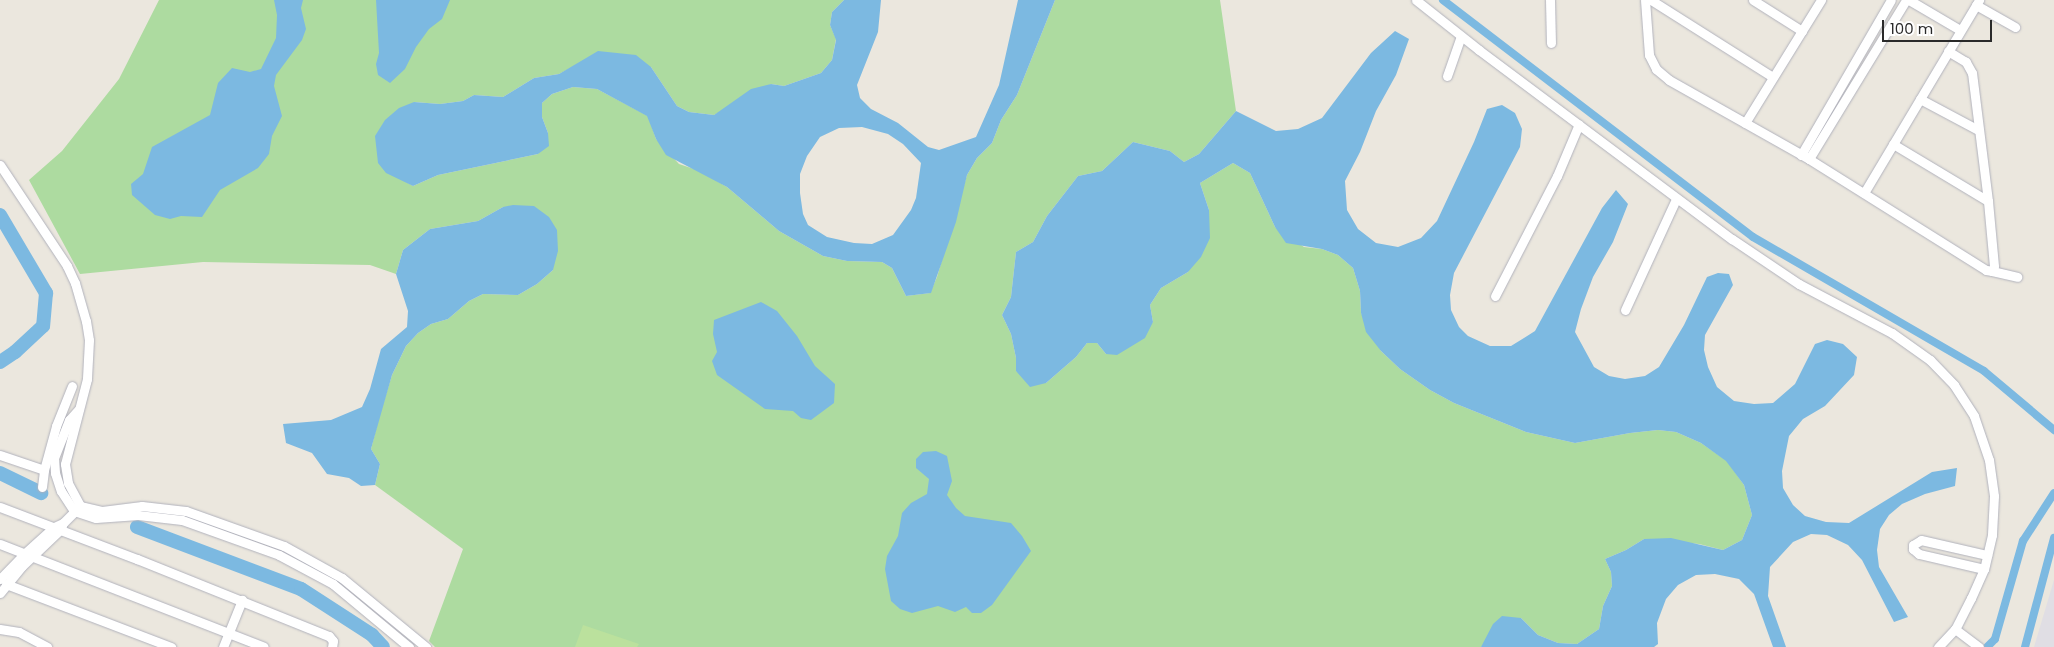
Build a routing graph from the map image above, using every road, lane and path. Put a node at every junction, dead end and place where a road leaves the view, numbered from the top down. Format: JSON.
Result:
{"nodes":[{"id":1,"x":1416,"y":0,"type":"edge"},
{"id":2,"x":1550,"y":0,"type":"edge"},
{"id":3,"x":1645,"y":0,"type":"edge"},
{"id":4,"x":1651,"y":0,"type":"edge"},
{"id":5,"x":1753,"y":0,"type":"edge"},
{"id":6,"x":1821,"y":0,"type":"edge"},
{"id":7,"x":1891,"y":0,"type":"edge"},
{"id":8,"x":1907,"y":0,"type":"edge"},
{"id":9,"x":1978,"y":3,"type":"edge"},
{"id":10,"x":2015,"y":27,"type":"dead end"},
{"id":11,"x":1960,"y":30,"type":"junction"},
{"id":12,"x":1802,"y":31,"type":"junction"},
{"id":13,"x":1461,"y":36,"type":"junction"},
{"id":14,"x":1551,"y":42,"type":"dead end"},
{"id":15,"x":1948,"y":51,"type":"junction"},
{"id":16,"x":1447,"y":76,"type":"dead end"},
{"id":17,"x":1773,"y":77,"type":"junction"},
{"id":18,"x":1920,"y":99,"type":"junction"},
{"id":19,"x":1579,"y":124,"type":"junction"},
{"id":20,"x":1745,"y":124,"type":"junction"},
{"id":21,"x":1978,"y":130,"type":"junction"},
{"id":22,"x":1893,"y":144,"type":"junction"},
{"id":23,"x":1805,"y":157,"type":"junction"},
{"id":24,"x":0,"y":165,"type":"edge"},
{"id":25,"x":1864,"y":193,"type":"junction"},
{"id":26,"x":1676,"y":199,"type":"junction"},
{"id":27,"x":1988,"y":201,"type":"junction"},
{"id":28,"x":1992,"y":271,"type":"junction"},
{"id":29,"x":2017,"y":276,"type":"dead end"},
{"id":30,"x":1496,"y":296,"type":"dead end"},
{"id":31,"x":1625,"y":310,"type":"dead end"},
{"id":32,"x":83,"y":398,"type":"junction"},
{"id":33,"x":0,"y":455,"type":"edge"},
{"id":34,"x":44,"y":470,"type":"junction"},
{"id":35,"x":42,"y":487,"type":"dead end"},
{"id":36,"x":0,"y":507,"type":"edge"},
{"id":37,"x":77,"y":508,"type":"junction"},
{"id":38,"x":59,"y":526,"type":"junction"},
{"id":39,"x":0,"y":544,"type":"edge"},
{"id":40,"x":28,"y":554,"type":"junction"},
{"id":41,"x":1987,"y":555,"type":"junction"},
{"id":42,"x":1984,"y":569,"type":"junction"},
{"id":43,"x":3,"y":582,"type":"edge"},
{"id":44,"x":0,"y":593,"type":"edge"},
{"id":45,"x":242,"y":600,"type":"junction"},
{"id":46,"x":0,"y":629,"type":"edge"},
{"id":47,"x":1955,"y":629,"type":"junction"},
{"id":48,"x":229,"y":634,"type":"junction"},
{"id":49,"x":1978,"y":646,"type":"edge"},
{"id":50,"x":47,"y":647,"type":"edge"},
{"id":51,"x":171,"y":647,"type":"edge"},
{"id":52,"x":223,"y":647,"type":"edge"},
{"id":53,"x":264,"y":647,"type":"edge"},
{"id":54,"x":332,"y":647,"type":"edge"},
{"id":55,"x":410,"y":647,"type":"edge"},
{"id":56,"x":426,"y":647,"type":"edge"},
{"id":57,"x":1938,"y":647,"type":"edge"}],
"edges":[{"from":1,"to":13,"type":"street"},
{"from":2,"to":14,"type":"street"},
{"from":3,"to":20,"type":"street"},
{"from":4,"to":17,"type":"street"},
{"from":5,"to":12,"type":"street"},
{"from":6,"to":12,"type":"street"},
{"from":7,"to":23,"type":"street"},
{"from":8,"to":11,"type":"street"},
{"from":8,"to":23,"type":"street"},
{"from":9,"to":10,"type":"street"},
{"from":9,"to":11,"type":"street"},
{"from":11,"to":15,"type":"street"},
{"from":12,"to":17,"type":"street"},
{"from":13,"to":16,"type":"street"},
{"from":13,"to":19,"type":"street"},
{"from":15,"to":18,"type":"street"},
{"from":15,"to":21,"type":"street"},
{"from":17,"to":20,"type":"street"},
{"from":18,"to":21,"type":"street"},
{"from":18,"to":22,"type":"street"},
{"from":19,"to":26,"type":"street"},
{"from":19,"to":30,"type":"street"},
{"from":20,"to":23,"type":"street"},
{"from":21,"to":27,"type":"street"},
{"from":22,"to":25,"type":"street"},
{"from":22,"to":27,"type":"street"},
{"from":23,"to":25,"type":"street"},
{"from":24,"to":32,"type":"street"},
{"from":25,"to":28,"type":"street"},
{"from":26,"to":31,"type":"street"},
{"from":26,"to":41,"type":"street"},
{"from":27,"to":28,"type":"street"},
{"from":28,"to":29,"type":"street"},
{"from":32,"to":34,"type":"street"},
{"from":32,"to":37,"type":"street"},
{"from":33,"to":34,"type":"street"},
{"from":34,"to":35,"type":"street"},
{"from":36,"to":38,"type":"street"},
{"from":37,"to":38,"type":"street"},
{"from":37,"to":55,"type":"street"},
{"from":37,"to":56,"type":"street"},
{"from":38,"to":40,"type":"street"},
{"from":38,"to":45,"type":"street"},
{"from":39,"to":40,"type":"street"},
{"from":40,"to":43,"type":"street"},
{"from":40,"to":48,"type":"street"},
{"from":41,"to":42,"type":"street"},
{"from":41,"to":42,"type":"street"},
{"from":42,"to":47,"type":"street"},
{"from":43,"to":44,"type":"street"},
{"from":43,"to":51,"type":"street"},
{"from":45,"to":48,"type":"street"},
{"from":45,"to":54,"type":"street"},
{"from":46,"to":50,"type":"street"},
{"from":47,"to":49,"type":"street"},
{"from":47,"to":57,"type":"street"},
{"from":48,"to":52,"type":"street"},
{"from":48,"to":53,"type":"street"}]}
